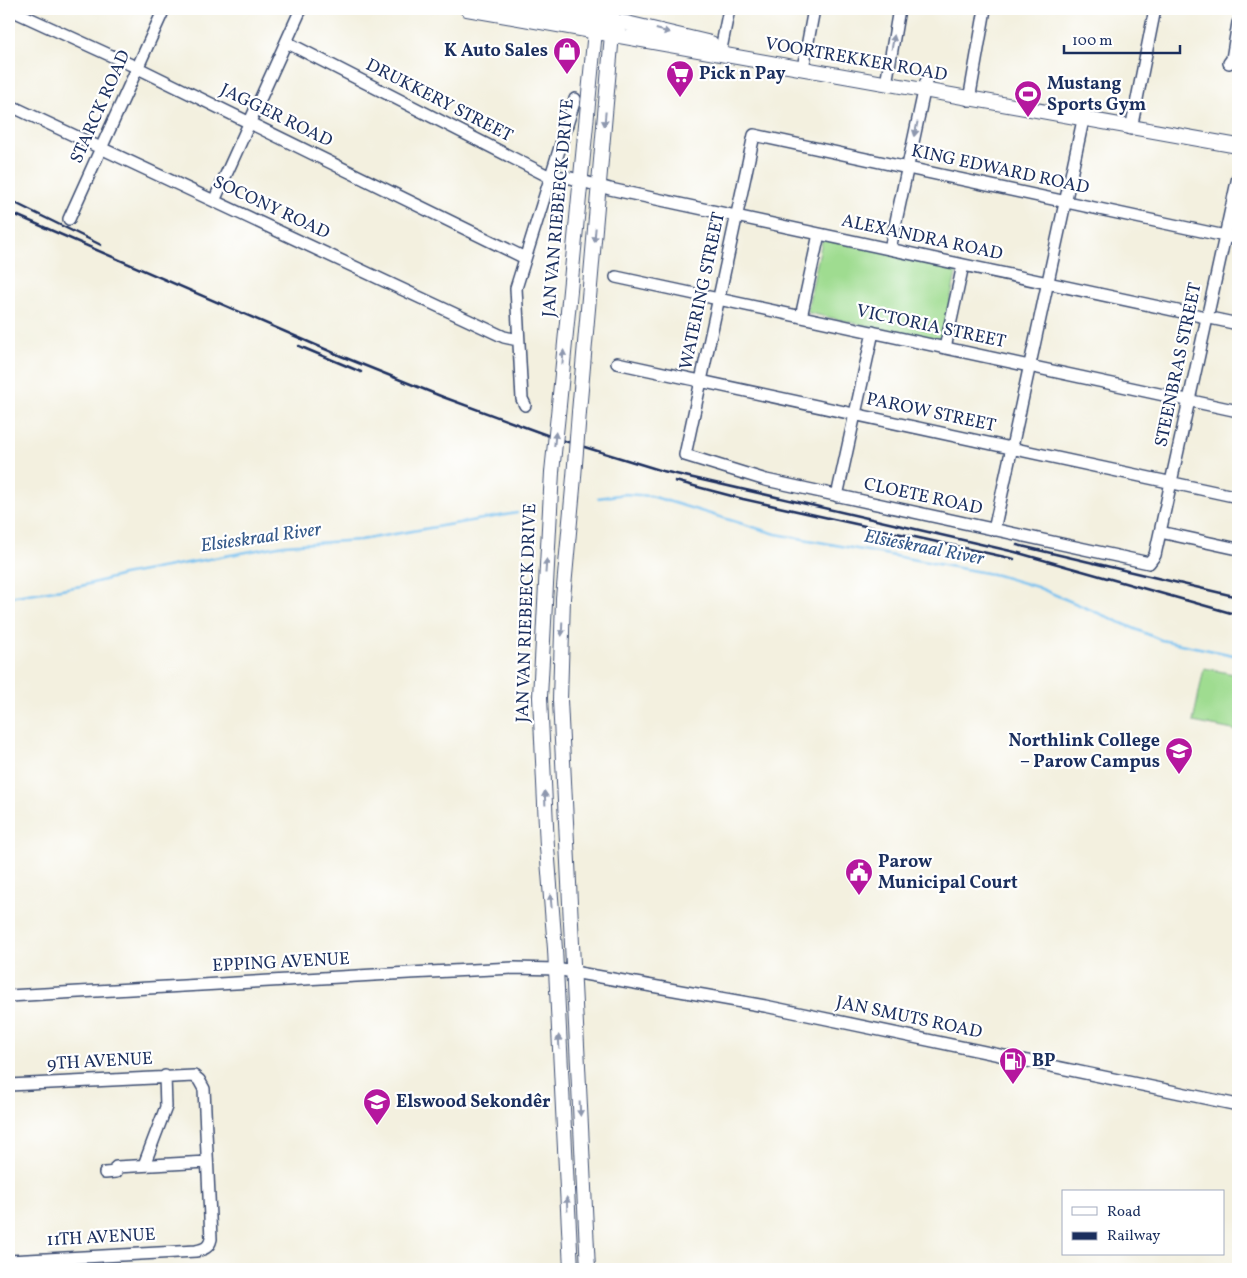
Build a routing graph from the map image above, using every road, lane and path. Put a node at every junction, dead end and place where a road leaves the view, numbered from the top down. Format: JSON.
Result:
{"nodes":[{"id":1,"x":9,"y":9,"type":"edge"},
{"id":2,"x":164,"y":9,"type":"edge"},
{"id":3,"x":301,"y":9,"type":"edge"},
{"id":4,"x":467,"y":9,"type":"edge"},
{"id":5,"x":536,"y":9,"type":"edge"},
{"id":6,"x":729,"y":9,"type":"edge"},
{"id":7,"x":814,"y":9,"type":"edge"},
{"id":8,"x":899,"y":9,"type":"edge"},
{"id":9,"x":985,"y":9,"type":"edge"},
{"id":10,"x":1154,"y":9,"type":"edge"},
{"id":11,"x":595,"y":20,"type":"edge"},
{"id":12,"x":612,"y":21,"type":"edge"},
{"id":13,"x":1238,"y":23,"type":"edge"},
{"id":14,"x":286,"y":42,"type":"junction"},
{"id":15,"x":674,"y":46,"type":"junction"},
{"id":16,"x":721,"y":50,"type":"junction"},
{"id":17,"x":1229,"y":63,"type":"dead end"},
{"id":18,"x":804,"y":64,"type":"junction"},
{"id":19,"x":138,"y":68,"type":"junction"},
{"id":20,"x":609,"y":71,"type":"junction"},
{"id":21,"x":887,"y":80,"type":"junction"},
{"id":22,"x":925,"y":86,"type":"junction"},
{"id":23,"x":970,"y":95,"type":"junction"},
{"id":24,"x":575,"y":99,"type":"dead end"},
{"id":25,"x":9,"y":105,"type":"edge"},
{"id":26,"x":1084,"y":115,"type":"junction"},
{"id":27,"x":250,"y":122,"type":"junction"},
{"id":28,"x":1132,"y":125,"type":"junction"},
{"id":29,"x":754,"y":135,"type":"joint"},
{"id":30,"x":1238,"y":138,"type":"edge"},
{"id":31,"x":1238,"y":146,"type":"edge"},
{"id":32,"x":102,"y":147,"type":"junction"},
{"id":33,"x":908,"y":168,"type":"junction"},
{"id":34,"x":552,"y":176,"type":"junction"},
{"id":35,"x":1238,"y":177,"type":"edge"},
{"id":36,"x":580,"y":180,"type":"junction"},
{"id":37,"x":599,"y":186,"type":"junction"},
{"id":38,"x":214,"y":201,"type":"junction"},
{"id":39,"x":1064,"y":202,"type":"junction"},
{"id":40,"x":737,"y":216,"type":"junction"},
{"id":41,"x":69,"y":219,"type":"dead end"},
{"id":42,"x":819,"y":234,"type":"junction"},
{"id":43,"x":1225,"y":236,"type":"junction"},
{"id":44,"x":1238,"y":239,"type":"edge"},
{"id":45,"x":890,"y":249,"type":"junction"},
{"id":46,"x":525,"y":258,"type":"junction"},
{"id":47,"x":963,"y":265,"type":"junction"},
{"id":48,"x":616,"y":277,"type":"dead end"},
{"id":49,"x":1048,"y":283,"type":"junction"},
{"id":50,"x":719,"y":299,"type":"junction"},
{"id":51,"x":801,"y":317,"type":"junction"},
{"id":52,"x":1207,"y":318,"type":"junction"},
{"id":53,"x":1238,"y":324,"type":"edge"},
{"id":54,"x":872,"y":332,"type":"junction"},
{"id":55,"x":518,"y":340,"type":"junction"},
{"id":56,"x":945,"y":348,"type":"junction"},
{"id":57,"x":617,"y":363,"type":"dead end"},
{"id":58,"x":1030,"y":366,"type":"junction"},
{"id":59,"x":701,"y":381,"type":"junction"},
{"id":60,"x":1190,"y":400,"type":"junction"},
{"id":61,"x":525,"y":405,"type":"dead end"},
{"id":62,"x":1238,"y":410,"type":"edge"},
{"id":63,"x":854,"y":414,"type":"junction"},
{"id":64,"x":1012,"y":448,"type":"junction"},
{"id":65,"x":685,"y":455,"type":"joint"},
{"id":66,"x":1172,"y":482,"type":"junction"},
{"id":67,"x":837,"y":496,"type":"junction"},
{"id":68,"x":1238,"y":497,"type":"edge"},
{"id":69,"x":994,"y":530,"type":"junction"},
{"id":70,"x":1160,"y":532,"type":"junction"},
{"id":71,"x":1238,"y":549,"type":"edge"},
{"id":72,"x":1154,"y":560,"type":"joint"},
{"id":73,"x":556,"y":969,"type":"junction"},
{"id":74,"x":572,"y":972,"type":"junction"},
{"id":75,"x":9,"y":996,"type":"edge"},
{"id":76,"x":165,"y":1076,"type":"junction"},
{"id":77,"x":9,"y":1085,"type":"edge"},
{"id":78,"x":1238,"y":1105,"type":"edge"},
{"id":79,"x":207,"y":1162,"type":"junction"},
{"id":80,"x":144,"y":1166,"type":"junction"},
{"id":81,"x":105,"y":1173,"type":"dead end"},
{"id":82,"x":81,"y":1257,"type":"junction"},
{"id":83,"x":9,"y":1261,"type":"edge"},
{"id":84,"x":81,"y":1269,"type":"edge"},
{"id":85,"x":570,"y":1269,"type":"edge"},
{"id":86,"x":588,"y":1269,"type":"edge"}],
"edges":[{"from":1,"to":19,"type":"street","name":"JAGGER ROAD"},
{"from":2,"to":19,"type":"street","name":"STARCK ROAD"},
{"from":3,"to":14,"type":"street"},
{"from":4,"to":11,"type":"main road","name":"VOORTREKKER ROAD"},
{"from":5,"to":11,"type":"main road","name":"VOORTREKKER ROAD"},
{"from":6,"to":16,"type":"street"},
{"from":7,"to":18,"type":"street"},
{"from":21,"to":8,"type":"street","one_way":true},
{"from":9,"to":23,"type":"street"},
{"from":10,"to":28,"type":"street"},
{"from":11,"to":12,"type":"main road","name":"VOORTREKKER ROAD"},
{"from":11,"to":36,"type":"main road","name":"JAN VAN RIEBEECK DRIVE"},
{"from":12,"to":15,"type":"main road","name":"VOORTREKKER ROAD"},
{"from":12,"to":16,"type":"main road","name":"VOORTREKKER ROAD","one_way":true},
{"from":12,"to":20,"type":"main road","name":"JAN VAN RIEBEECK DRIVE"},
{"from":13,"to":17,"type":"street"},
{"from":14,"to":27,"type":"street"},
{"from":14,"to":34,"type":"street","name":"DRUKKERY STREET"},
{"from":15,"to":16,"type":"main road","name":"VOORTREKKER ROAD"},
{"from":15,"to":20,"type":"main road"},
{"from":16,"to":18,"type":"main road","name":"VOORTREKKER ROAD"},
{"from":18,"to":21,"type":"main road","name":"VOORTREKKER ROAD"},
{"from":19,"to":27,"type":"street","name":"JAGGER ROAD"},
{"from":19,"to":32,"type":"street","name":"STARCK ROAD"},
{"from":20,"to":37,"type":"main road","name":"JAN VAN RIEBEECK DRIVE","one_way":true},
{"from":21,"to":22,"type":"main road","name":"VOORTREKKER ROAD"},
{"from":22,"to":23,"type":"main road","name":"VOORTREKKER ROAD"},
{"from":22,"to":33,"type":"street","one_way":true},
{"from":23,"to":26,"type":"main road","name":"VOORTREKKER ROAD"},
{"from":24,"to":34,"type":"street"},
{"from":25,"to":32,"type":"street","name":"SOCONY ROAD"},
{"from":26,"to":28,"type":"main road","name":"VOORTREKKER ROAD"},
{"from":26,"to":39,"type":"street"},
{"from":27,"to":38,"type":"street"},
{"from":27,"to":46,"type":"street","name":"JAGGER ROAD"},
{"from":28,"to":30,"type":"main road","name":"VOORTREKKER ROAD"},
{"from":28,"to":31,"type":"main road","name":"VOORTREKKER ROAD"},
{"from":29,"to":33,"type":"street","name":"KING EDWARD ROAD"},
{"from":29,"to":40,"type":"street","name":"WATERING STREET"},
{"from":32,"to":38,"type":"street","name":"SOCONY ROAD"},
{"from":32,"to":41,"type":"street","name":"STARCK ROAD"},
{"from":33,"to":39,"type":"street","name":"KING EDWARD ROAD"},
{"from":33,"to":45,"type":"street"},
{"from":34,"to":36,"type":"street","name":"DRUKKERY STREET"},
{"from":34,"to":46,"type":"street"},
{"from":35,"to":43,"type":"street","name":"STEENBRAS STREET"},
{"from":36,"to":37,"type":"street","name":"DRUKKERY STREET"},
{"from":73,"to":36,"type":"main road","name":"JAN VAN RIEBEECK DRIVE","one_way":true,"bridge":true},
{"from":37,"to":40,"type":"street","name":"ALEXANDRA ROAD"},
{"from":37,"to":74,"type":"main road","name":"JAN VAN RIEBEECK DRIVE","one_way":true,"bridge":true},
{"from":38,"to":55,"type":"street","name":"SOCONY ROAD"},
{"from":39,"to":43,"type":"street","name":"KING EDWARD ROAD"},
{"from":39,"to":49,"type":"street"},
{"from":40,"to":42,"type":"street","name":"ALEXANDRA ROAD"},
{"from":40,"to":50,"type":"street","name":"WATERING STREET"},
{"from":42,"to":45,"type":"street","name":"ALEXANDRA ROAD"},
{"from":42,"to":51,"type":"street"},
{"from":43,"to":44,"type":"street","name":"KING EDWARD ROAD"},
{"from":43,"to":52,"type":"street","name":"STEENBRAS STREET"},
{"from":45,"to":47,"type":"street","name":"ALEXANDRA ROAD"},
{"from":46,"to":55,"type":"street"},
{"from":47,"to":49,"type":"street","name":"ALEXANDRA ROAD"},
{"from":47,"to":56,"type":"street"},
{"from":48,"to":50,"type":"street","name":"VICTORIA STREET"},
{"from":49,"to":52,"type":"street","name":"ALEXANDRA ROAD"},
{"from":49,"to":58,"type":"street"},
{"from":50,"to":51,"type":"street","name":"VICTORIA STREET"},
{"from":50,"to":59,"type":"street","name":"WATERING STREET"},
{"from":51,"to":54,"type":"street","name":"VICTORIA STREET"},
{"from":52,"to":53,"type":"street","name":"ALEXANDRA ROAD"},
{"from":52,"to":60,"type":"street","name":"STEENBRAS STREET"},
{"from":54,"to":56,"type":"street","name":"VICTORIA STREET"},
{"from":54,"to":63,"type":"street"},
{"from":55,"to":61,"type":"street"},
{"from":56,"to":58,"type":"street","name":"VICTORIA STREET"},
{"from":57,"to":59,"type":"street","name":"PAROW STREET"},
{"from":58,"to":60,"type":"street","name":"VICTORIA STREET"},
{"from":58,"to":64,"type":"street"},
{"from":59,"to":63,"type":"street","name":"PAROW STREET"},
{"from":59,"to":65,"type":"street","name":"WATERING STREET"},
{"from":60,"to":62,"type":"street","name":"VICTORIA STREET"},
{"from":60,"to":66,"type":"street","name":"STEENBRAS STREET"},
{"from":63,"to":64,"type":"street","name":"PAROW STREET"},
{"from":63,"to":67,"type":"street"},
{"from":64,"to":66,"type":"street","name":"PAROW STREET"},
{"from":64,"to":69,"type":"street"},
{"from":65,"to":67,"type":"street","name":"CLOETE ROAD"},
{"from":66,"to":68,"type":"street","name":"PAROW STREET"},
{"from":66,"to":70,"type":"street","name":"STEENBRAS STREET"},
{"from":67,"to":69,"type":"street","name":"CLOETE ROAD"},
{"from":69,"to":72,"type":"street","name":"CLOETE ROAD"},
{"from":70,"to":71,"type":"street"},
{"from":70,"to":72,"type":"street","name":"STEENBRAS STREET"},
{"from":73,"to":74,"type":"street","name":"EPPING AVENUE"},
{"from":73,"to":75,"type":"street","name":"EPPING AVENUE"},
{"from":85,"to":73,"type":"main road","name":"JAN VAN RIEBEECK DRIVE","one_way":true},
{"from":74,"to":78,"type":"street","name":"JAN SMUTS ROAD"},
{"from":74,"to":86,"type":"main road","name":"JAN VAN RIEBEECK DRIVE","one_way":true},
{"from":76,"to":77,"type":"street","name":"9TH AVENUE"},
{"from":76,"to":79,"type":"street","name":"9TH AVENUE"},
{"from":76,"to":80,"type":"street"},
{"from":79,"to":80,"type":"street"},
{"from":79,"to":82,"type":"street","name":"11TH AVENUE"},
{"from":80,"to":81,"type":"street"},
{"from":82,"to":83,"type":"street","name":"11TH AVENUE"},
{"from":82,"to":84,"type":"street"}]}
